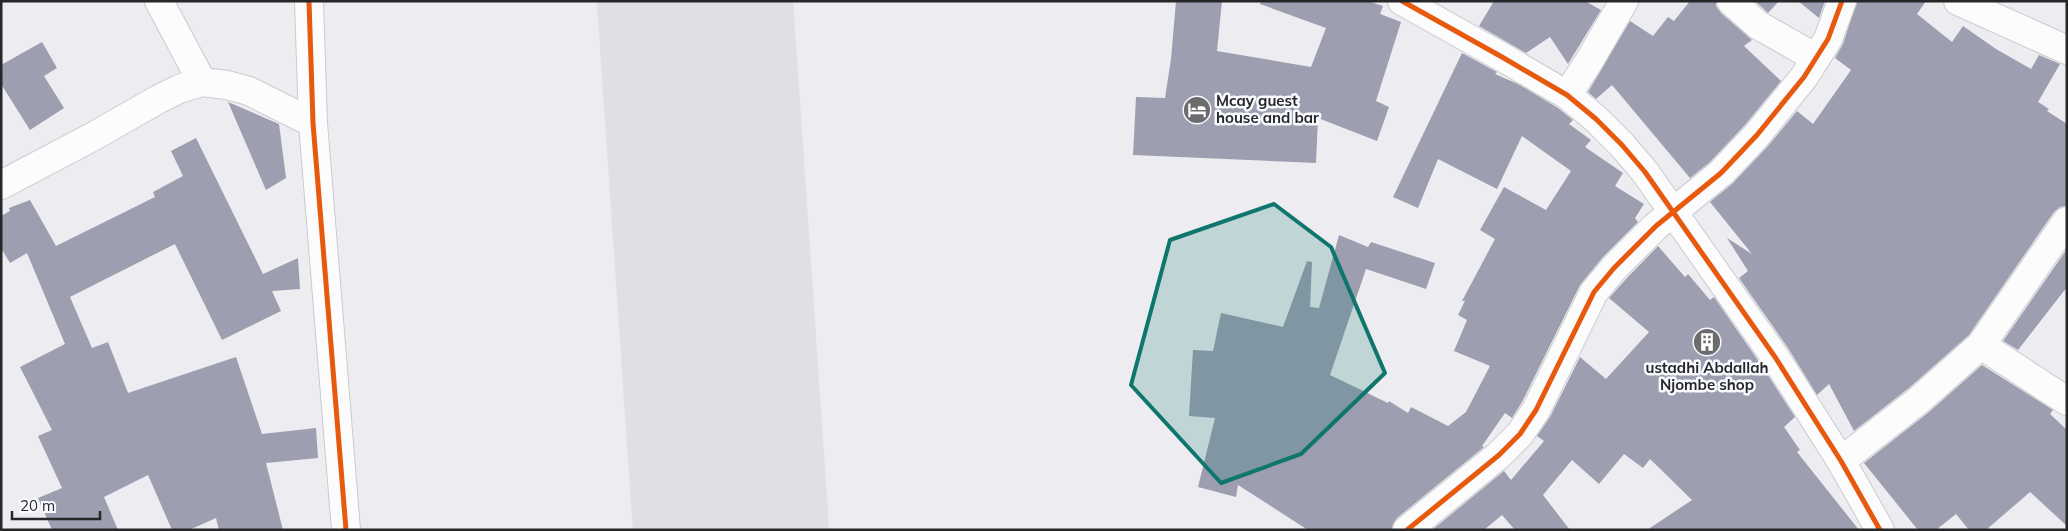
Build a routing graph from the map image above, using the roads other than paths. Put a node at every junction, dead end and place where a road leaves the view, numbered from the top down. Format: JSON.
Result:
{"nodes":[{"id":1,"x":159,"y":1,"type":"edge"},
{"id":2,"x":309,"y":1,"type":"edge"},
{"id":3,"x":1624,"y":1,"type":"edge"},
{"id":4,"x":1730,"y":1,"type":"edge"},
{"id":5,"x":1842,"y":1,"type":"edge"},
{"id":6,"x":1958,"y":1,"type":"edge"},
{"id":7,"x":1414,"y":4,"type":"edge"},
{"id":8,"x":2067,"y":50,"type":"edge"},
{"id":9,"x":1816,"y":58,"type":"junction"},
{"id":10,"x":202,"y":82,"type":"junction"},
{"id":11,"x":1567,"y":96,"type":"junction"},
{"id":12,"x":313,"y":123,"type":"junction"},
{"id":13,"x":1,"y":184,"type":"edge"},
{"id":14,"x":1672,"y":211,"type":"junction"},
{"id":15,"x":2067,"y":221,"type":"edge"},
{"id":16,"x":1980,"y":345,"type":"junction"},
{"id":17,"x":2067,"y":401,"type":"edge"},
{"id":18,"x":1841,"y":461,"type":"junction"},
{"id":19,"x":346,"y":530,"type":"edge"},
{"id":20,"x":1407,"y":530,"type":"edge"},
{"id":21,"x":1880,"y":530,"type":"edge"}],
"edges":[{"from":1,"to":10,"type":"street"},
{"from":2,"to":12,"type":"street"},
{"from":3,"to":11,"type":"street"},
{"from":4,"to":9,"type":"street"},
{"from":5,"to":9,"type":"street"},
{"from":6,"to":8,"type":"street"},
{"from":7,"to":11,"type":"street"},
{"from":9,"to":14,"type":"street"},
{"from":10,"to":12,"type":"street"},
{"from":10,"to":13,"type":"street"},
{"from":11,"to":14,"type":"street"},
{"from":12,"to":19,"type":"street"},
{"from":14,"to":18,"type":"street"},
{"from":14,"to":20,"type":"street"},
{"from":15,"to":16,"type":"street"},
{"from":16,"to":17,"type":"street"},
{"from":16,"to":18,"type":"street"},
{"from":18,"to":21,"type":"street"}]}
